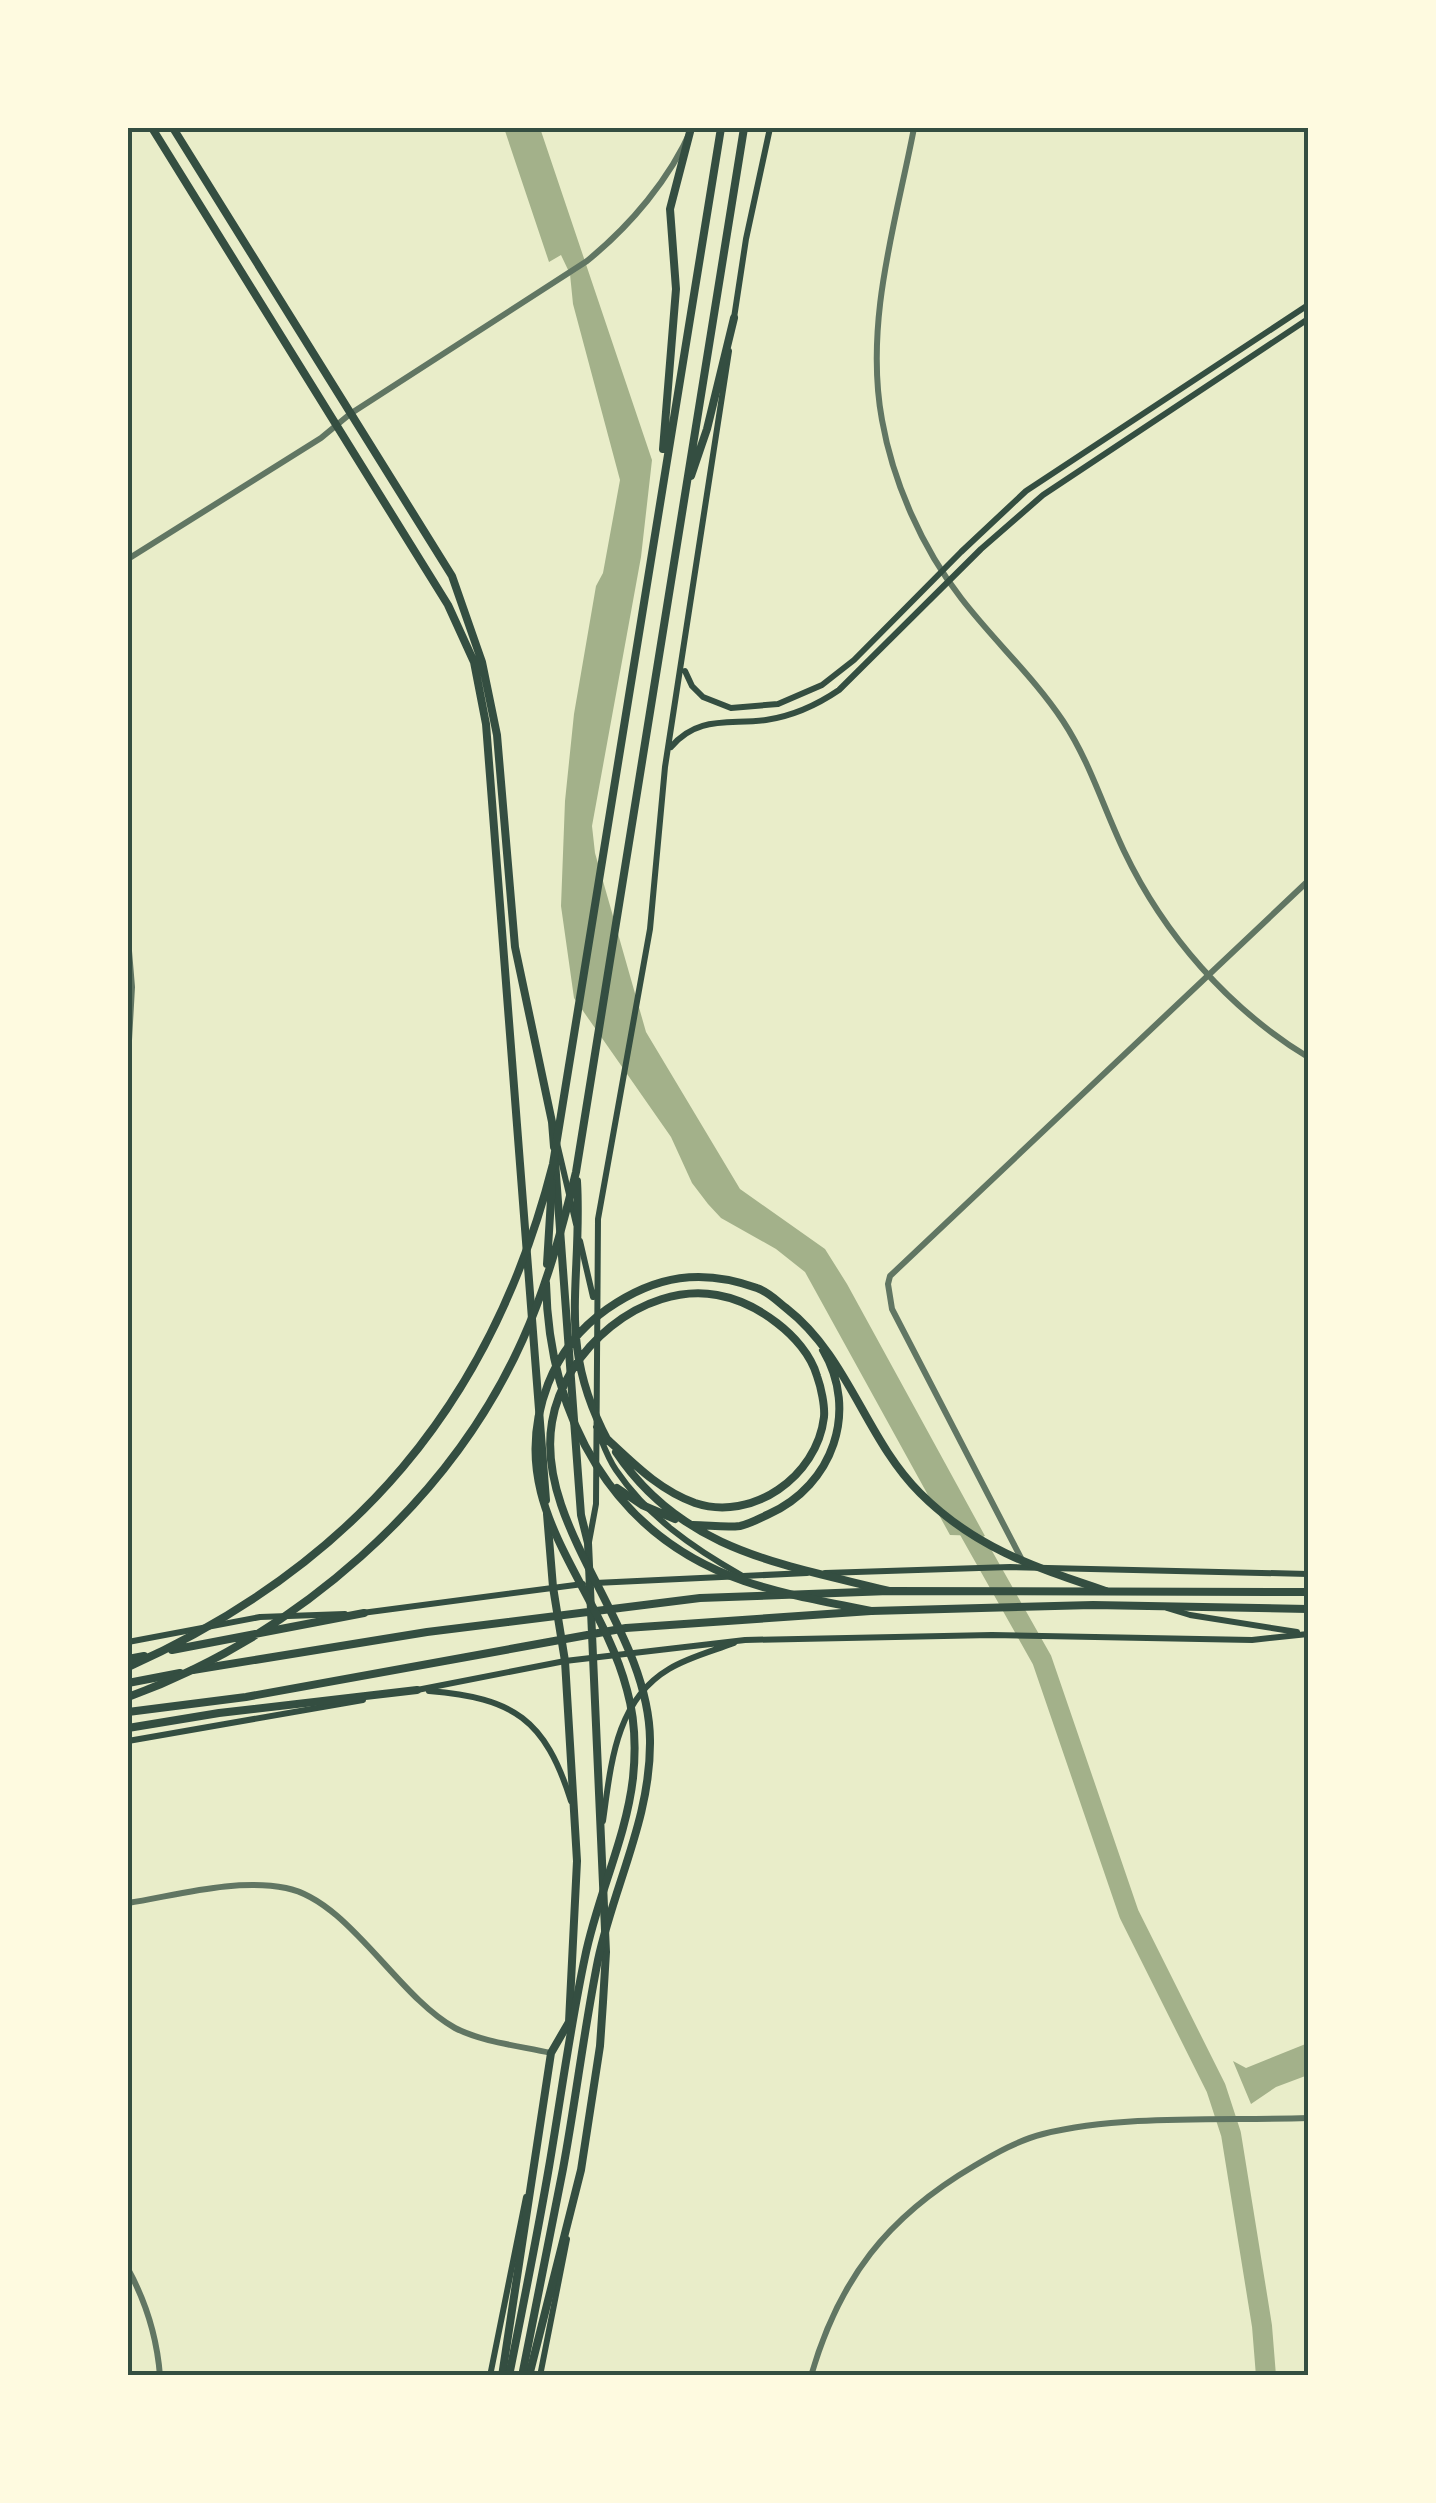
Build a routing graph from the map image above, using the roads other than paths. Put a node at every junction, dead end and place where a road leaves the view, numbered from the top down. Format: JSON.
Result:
{"nodes":[{"id":1,"x":152,"y":128,"type":"edge"},
{"id":2,"x":173,"y":128,"type":"edge"},
{"id":3,"x":721,"y":128,"type":"edge"},
{"id":4,"x":744,"y":128,"type":"edge"},
{"id":5,"x":770,"y":128,"type":"edge"},
{"id":6,"x":914,"y":128,"type":"edge"},
{"id":7,"x":691,"y":130,"type":"edge"},
{"id":8,"x":1308,"y":305,"type":"edge"},
{"id":9,"x":734,"y":318,"type":"junction"},
{"id":10,"x":1308,"y":319,"type":"edge"},
{"id":11,"x":350,"y":414,"type":"junction"},
{"id":12,"x":337,"y":426,"type":"junction"},
{"id":13,"x":661,"y":488,"type":"junction"},
{"id":14,"x":684,"y":494,"type":"junction"},
{"id":15,"x":128,"y":559,"type":"edge"},
{"id":16,"x":942,"y":570,"type":"junction"},
{"id":17,"x":949,"y":581,"type":"junction"},
{"id":18,"x":683,"y":666,"type":"junction"},
{"id":19,"x":668,"y":753,"type":"junction"},
{"id":20,"x":1308,"y":881,"type":"edge"},
{"id":21,"x":128,"y":939,"type":"edge"},
{"id":22,"x":1208,"y":976,"type":"junction"},
{"id":23,"x":1308,"y":1057,"type":"edge"},
{"id":24,"x":128,"y":1058,"type":"edge"},
{"id":25,"x":552,"y":1122,"type":"junction"},
{"id":26,"x":554,"y":1164,"type":"junction"},
{"id":27,"x":576,"y":1172,"type":"junction"},
{"id":28,"x":596,"y":1308,"type":"junction"},
{"id":29,"x":808,"y":1324,"type":"junction"},
{"id":30,"x":595,"y":1424,"type":"junction"},
{"id":31,"x":607,"y":1438,"type":"junction"},
{"id":32,"x":605,"y":1480,"type":"junction"},
{"id":33,"x":588,"y":1543,"type":"junction"},
{"id":34,"x":1026,"y":1568,"type":"junction"},
{"id":35,"x":1308,"y":1574,"type":"edge"},
{"id":36,"x":742,"y":1576,"type":"junction"},
{"id":37,"x":590,"y":1583,"type":"junction"},
{"id":38,"x":552,"y":1586,"type":"junction"},
{"id":39,"x":889,"y":1592,"type":"junction"},
{"id":40,"x":1106,"y":1592,"type":"junction"},
{"id":41,"x":1308,"y":1592,"type":"edge"},
{"id":42,"x":1161,"y":1606,"type":"junction"},
{"id":43,"x":1308,"y":1608,"type":"edge"},
{"id":44,"x":871,"y":1611,"type":"junction"},
{"id":45,"x":364,"y":1613,"type":"junction"},
{"id":46,"x":1308,"y":1634,"type":"edge"},
{"id":47,"x":745,"y":1640,"type":"junction"},
{"id":48,"x":128,"y":1642,"type":"edge"},
{"id":49,"x":591,"y":1658,"type":"junction"},
{"id":50,"x":128,"y":1659,"type":"edge"},
{"id":51,"x":565,"y":1661,"type":"junction"},
{"id":52,"x":128,"y":1667,"type":"edge"},
{"id":53,"x":128,"y":1682,"type":"edge"},
{"id":54,"x":417,"y":1690,"type":"junction"},
{"id":55,"x":128,"y":1697,"type":"edge"},
{"id":56,"x":128,"y":1712,"type":"edge"},
{"id":57,"x":128,"y":1728,"type":"edge"},
{"id":58,"x":128,"y":1741,"type":"edge"},
{"id":59,"x":575,"y":1814,"type":"junction"},
{"id":60,"x":600,"y":1842,"type":"junction"},
{"id":61,"x":128,"y":1903,"type":"edge"},
{"id":62,"x":550,"y":2053,"type":"junction"},
{"id":63,"x":1308,"y":2118,"type":"edge"},
{"id":64,"x":534,"y":2156,"type":"junction"},
{"id":65,"x":581,"y":2170,"type":"junction"},
{"id":66,"x":128,"y":2269,"type":"edge"},
{"id":67,"x":160,"y":2376,"type":"edge"},
{"id":68,"x":490,"y":2376,"type":"edge"},
{"id":69,"x":505,"y":2376,"type":"edge"},
{"id":70,"x":525,"y":2376,"type":"edge"},
{"id":71,"x":540,"y":2376,"type":"edge"},
{"id":72,"x":811,"y":2376,"type":"edge"}],
"edges":[{"from":1,"to":12,"type":"main road"},
{"from":2,"to":11,"type":"main road"},
{"from":3,"to":13,"type":"main road"},
{"from":4,"to":14,"type":"main road"},
{"from":5,"to":9,"type":"main road"},
{"from":6,"to":16,"type":"street"},
{"from":7,"to":11,"type":"street"},
{"from":7,"to":13,"type":"main road"},
{"from":8,"to":16,"type":"main road"},
{"from":9,"to":14,"type":"main road"},
{"from":9,"to":18,"type":"main road"},
{"from":10,"to":17,"type":"main road"},
{"from":11,"to":12,"type":"street"},
{"from":11,"to":25,"type":"main road"},
{"from":12,"to":15,"type":"street"},
{"from":12,"to":38,"type":"main road"},
{"from":13,"to":26,"type":"main road"},
{"from":14,"to":27,"type":"main road"},
{"from":16,"to":17,"type":"street"},
{"from":16,"to":18,"type":"main road"},
{"from":17,"to":19,"type":"main road"},
{"from":17,"to":22,"type":"street"},
{"from":18,"to":19,"type":"main road"},
{"from":19,"to":28,"type":"main road"},
{"from":20,"to":22,"type":"street"},
{"from":21,"to":24,"type":"street"},
{"from":22,"to":23,"type":"street"},
{"from":22,"to":34,"type":"street"},
{"from":25,"to":28,"type":"main road"},
{"from":25,"to":33,"type":"main road"},
{"from":26,"to":32,"type":"main road"},
{"from":26,"to":52,"type":"main road"},
{"from":27,"to":31,"type":"main road"},
{"from":27,"to":55,"type":"main road"},
{"from":28,"to":30,"type":"main road"},
{"from":29,"to":32,"type":"main road"},
{"from":29,"to":40,"type":"main road"},
{"from":29,"to":69,"type":"main road"},
{"from":30,"to":33,"type":"main road"},
{"from":30,"to":36,"type":"main road"},
{"from":31,"to":39,"type":"main road"},
{"from":31,"to":70,"type":"main road"},
{"from":32,"to":44,"type":"main road"},
{"from":33,"to":37,"type":"main road"},
{"from":34,"to":35,"type":"main road"},
{"from":34,"to":36,"type":"main road"},
{"from":36,"to":37,"type":"main road"},
{"from":37,"to":38,"type":"main road"},
{"from":37,"to":49,"type":"main road"},
{"from":38,"to":45,"type":"main road"},
{"from":38,"to":51,"type":"main road"},
{"from":39,"to":40,"type":"main road"},
{"from":39,"to":53,"type":"main road"},
{"from":40,"to":41,"type":"main road"},
{"from":42,"to":43,"type":"main road"},
{"from":42,"to":44,"type":"main road"},
{"from":42,"to":46,"type":"main road"},
{"from":44,"to":56,"type":"main road"},
{"from":45,"to":48,"type":"main road"},
{"from":45,"to":50,"type":"main road"},
{"from":46,"to":47,"type":"main road"},
{"from":47,"to":49,"type":"main road"},
{"from":47,"to":60,"type":"main road"},
{"from":49,"to":51,"type":"main road"},
{"from":49,"to":60,"type":"main road"},
{"from":51,"to":54,"type":"main road"},
{"from":51,"to":59,"type":"main road"},
{"from":54,"to":57,"type":"main road"},
{"from":54,"to":58,"type":"main road"},
{"from":54,"to":59,"type":"main road"},
{"from":59,"to":62,"type":"main road"},
{"from":60,"to":65,"type":"main road"},
{"from":61,"to":62,"type":"street"},
{"from":62,"to":64,"type":"main road"},
{"from":63,"to":72,"type":"street"},
{"from":64,"to":68,"type":"main road"},
{"from":64,"to":69,"type":"main road"},
{"from":65,"to":70,"type":"main road"},
{"from":65,"to":71,"type":"main road"},
{"from":66,"to":67,"type":"street"}]}
